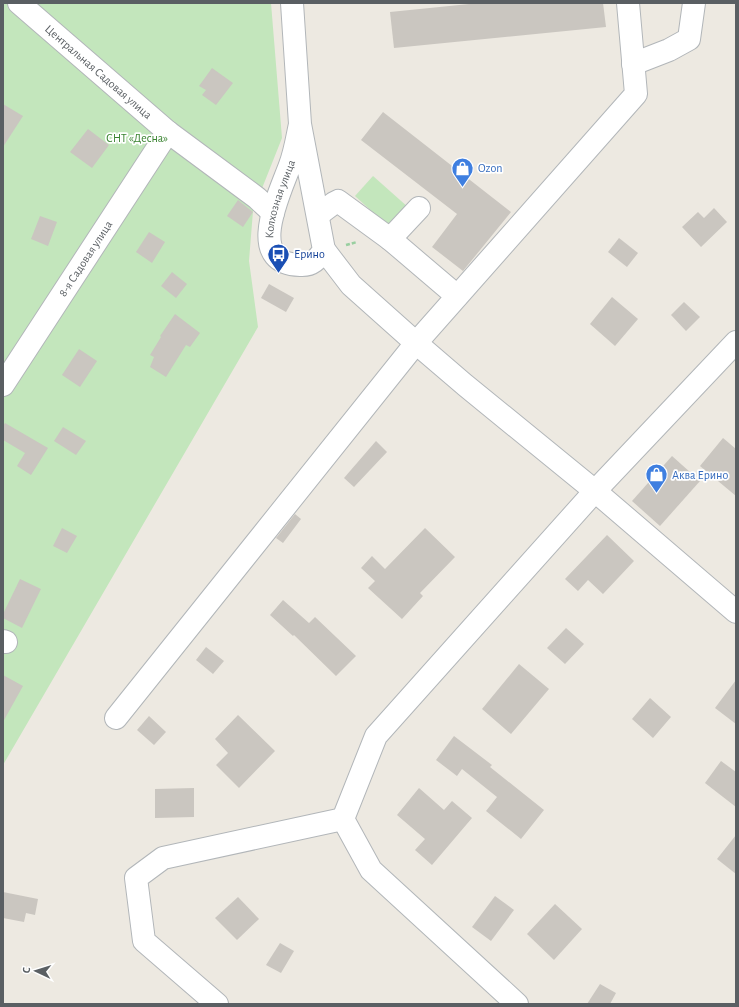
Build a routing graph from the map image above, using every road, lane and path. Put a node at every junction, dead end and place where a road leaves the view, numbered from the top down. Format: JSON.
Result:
{"nodes":[{"id":1,"x":19,"y":3,"type":"edge"},
{"id":2,"x":292,"y":3,"type":"edge"},
{"id":3,"x":628,"y":3,"type":"edge"},
{"id":4,"x":694,"y":3,"type":"edge"},
{"id":5,"x":633,"y":64,"type":"junction"},
{"id":6,"x":300,"y":124,"type":"junction"},
{"id":7,"x":168,"y":132,"type":"junction"},
{"id":8,"x":419,"y":208,"type":"dead end"},
{"id":9,"x":273,"y":213,"type":"junction"},
{"id":10,"x":318,"y":215,"type":"junction"},
{"id":11,"x":387,"y":236,"type":"junction"},
{"id":12,"x":324,"y":251,"type":"junction"},
{"id":13,"x":457,"y":296,"type":"junction"},
{"id":14,"x":736,"y":342,"type":"edge"},
{"id":15,"x":416,"y":343,"type":"junction"},
{"id":16,"x":3,"y":385,"type":"edge"},
{"id":17,"x":595,"y":491,"type":"junction"},
{"id":18,"x":736,"y":612,"type":"edge"},
{"id":19,"x":116,"y":718,"type":"dead end"},
{"id":20,"x":343,"y":819,"type":"junction"},
{"id":21,"x":217,"y":1004,"type":"edge"},
{"id":22,"x":517,"y":1004,"type":"edge"}],
"edges":[{"from":1,"to":7,"type":"street","name":"Центральная Садовая улица"},
{"from":2,"to":6,"type":"street","name":"Колхозная улица"},
{"from":3,"to":5,"type":"street"},
{"from":4,"to":5,"type":"street"},
{"from":5,"to":13,"type":"street"},
{"from":6,"to":9,"type":"street","name":"Колхозная улица"},
{"from":6,"to":10,"type":"street","name":"Колхозная улица"},
{"from":7,"to":9,"type":"street","name":"Центральная Садовая улица"},
{"from":7,"to":16,"type":"street","name":"8-я Садовая улица"},
{"from":8,"to":11,"type":"street"},
{"from":9,"to":12,"type":"street","name":"Колхозная улица"},
{"from":10,"to":11,"type":"street"},
{"from":10,"to":12,"type":"street","name":"Колхозная улица"},
{"from":11,"to":12,"type":"path"},
{"from":11,"to":13,"type":"street"},
{"from":12,"to":15,"type":"street"},
{"from":13,"to":15,"type":"street"},
{"from":14,"to":17,"type":"street"},
{"from":15,"to":17,"type":"street"},
{"from":15,"to":19,"type":"street"},
{"from":17,"to":18,"type":"street"},
{"from":17,"to":20,"type":"street"},
{"from":20,"to":21,"type":"street"},
{"from":20,"to":22,"type":"street"}]}
